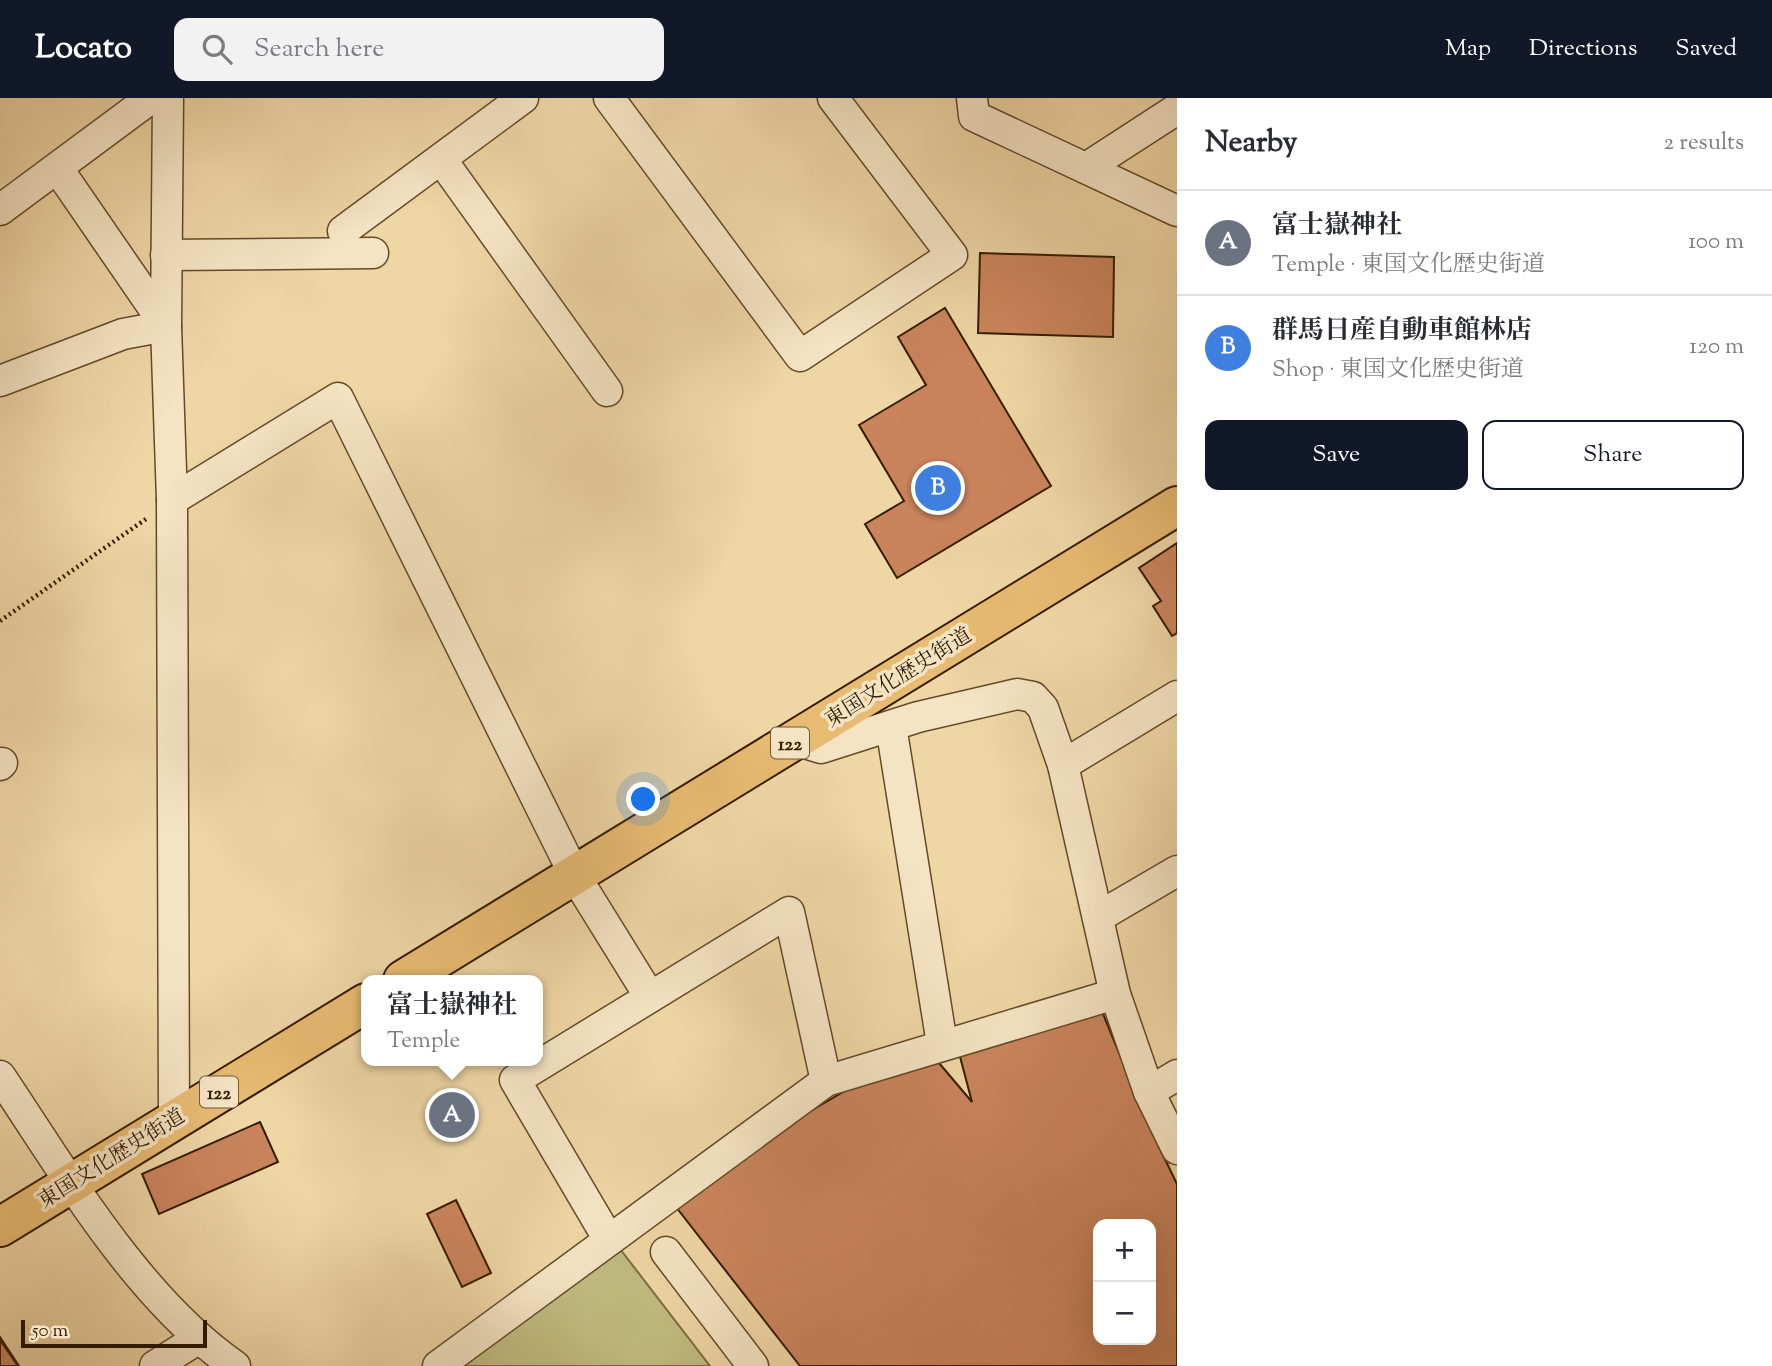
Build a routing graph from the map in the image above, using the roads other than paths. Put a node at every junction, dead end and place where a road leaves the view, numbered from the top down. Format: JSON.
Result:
{"nodes":[{"id":1,"x":151,"y":98,"type":"edge"},
{"id":2,"x":168,"y":98,"type":"edge"},
{"id":3,"x":523,"y":98,"type":"edge"},
{"id":4,"x":609,"y":98,"type":"edge"},
{"id":5,"x":832,"y":98,"type":"edge"},
{"id":6,"x":972,"y":98,"type":"edge"},
{"id":7,"x":1177,"y":109,"type":"edge"},
{"id":8,"x":441,"y":159,"type":"junction"},
{"id":9,"x":58,"y":169,"type":"junction"},
{"id":10,"x":1086,"y":169,"type":"junction"},
{"id":11,"x":0,"y":210,"type":"edge"},
{"id":12,"x":1177,"y":211,"type":"edge"},
{"id":13,"x":343,"y":231,"type":"dead end"},
{"id":14,"x":373,"y":253,"type":"dead end"},
{"id":15,"x":166,"y":256,"type":"junction"},
{"id":16,"x":166,"y":326,"type":"junction"},
{"id":17,"x":0,"y":381,"type":"edge"},
{"id":18,"x":607,"y":391,"type":"dead end"},
{"id":19,"x":172,"y":500,"type":"junction"},
{"id":20,"x":1177,"y":506,"type":"edge"},
{"id":21,"x":1177,"y":696,"type":"edge"},
{"id":22,"x":891,"y":726,"type":"junction"},
{"id":23,"x":795,"y":740,"type":"junction"},
{"id":24,"x":1063,"y":765,"type":"junction"},
{"id":25,"x":1177,"y":871,"type":"edge"},
{"id":26,"x":575,"y":876,"type":"junction"},
{"id":27,"x":1100,"y":916,"type":"junction"},
{"id":28,"x":411,"y":975,"type":"edge"},
{"id":29,"x":1115,"y":994,"type":"junction"},
{"id":30,"x":650,"y":997,"type":"junction"},
{"id":31,"x":361,"y":1006,"type":"edge"},
{"id":32,"x":942,"y":1044,"type":"junction"},
{"id":33,"x":543,"y":1063,"type":"edge"},
{"id":34,"x":538,"y":1066,"type":"edge"},
{"id":35,"x":1177,"y":1075,"type":"edge"},
{"id":36,"x":0,"y":1076,"type":"edge"},
{"id":37,"x":826,"y":1081,"type":"junction"},
{"id":38,"x":1149,"y":1092,"type":"junction"},
{"id":39,"x":174,"y":1119,"type":"junction"},
{"id":40,"x":1177,"y":1149,"type":"edge"},
{"id":41,"x":71,"y":1181,"type":"junction"},
{"id":42,"x":0,"y":1227,"type":"edge"},
{"id":43,"x":609,"y":1240,"type":"junction"},
{"id":44,"x":666,"y":1252,"type":"dead end"},
{"id":45,"x":199,"y":1338,"type":"junction"},
{"id":46,"x":155,"y":1366,"type":"edge"},
{"id":47,"x":235,"y":1366,"type":"edge"},
{"id":48,"x":438,"y":1366,"type":"edge"},
{"id":49,"x":753,"y":1366,"type":"edge"}],
"edges":[{"from":1,"to":9,"type":"street"},
{"from":2,"to":15,"type":"street"},
{"from":3,"to":8,"type":"street"},
{"from":4,"to":5,"type":"street"},
{"from":6,"to":10,"type":"street"},
{"from":7,"to":10,"type":"street"},
{"from":8,"to":13,"type":"street"},
{"from":8,"to":18,"type":"street"},
{"from":9,"to":11,"type":"street"},
{"from":9,"to":16,"type":"street"},
{"from":10,"to":12,"type":"street"},
{"from":14,"to":15,"type":"street"},
{"from":15,"to":16,"type":"street"},
{"from":16,"to":17,"type":"street"},
{"from":16,"to":19,"type":"street"},
{"from":19,"to":26,"type":"street"},
{"from":19,"to":39,"type":"street"},
{"from":20,"to":23,"type":"highway","name":"東国文化歴史街道","number":"122"},
{"from":21,"to":24,"type":"street"},
{"from":22,"to":23,"type":"street"},
{"from":22,"to":24,"type":"street"},
{"from":22,"to":32,"type":"street"},
{"from":23,"to":26,"type":"highway","name":"東国文化歴史街道","number":"122"},
{"from":24,"to":27,"type":"street"},
{"from":25,"to":27,"type":"street"},
{"from":26,"to":28,"type":"highway","name":"東国文化歴史街道","number":"122"},
{"from":26,"to":30,"type":"street"},
{"from":27,"to":29,"type":"street"},
{"from":29,"to":32,"type":"street"},
{"from":29,"to":38,"type":"street"},
{"from":30,"to":33,"type":"street"},
{"from":30,"to":37,"type":"street"},
{"from":31,"to":39,"type":"highway","name":"東国文化歴史街道","number":"122"},
{"from":32,"to":37,"type":"street"},
{"from":34,"to":43,"type":"street"},
{"from":35,"to":38,"type":"street"},
{"from":36,"to":41,"type":"street"},
{"from":37,"to":43,"type":"street"},
{"from":38,"to":40,"type":"street"},
{"from":39,"to":41,"type":"highway","name":"東国文化歴史街道","number":"122"},
{"from":41,"to":42,"type":"highway","name":"東国文化歴史街道","number":"122"},
{"from":41,"to":45,"type":"street"},
{"from":43,"to":48,"type":"street"},
{"from":44,"to":49,"type":"street"},
{"from":45,"to":46,"type":"street"},
{"from":45,"to":47,"type":"street"}]}
